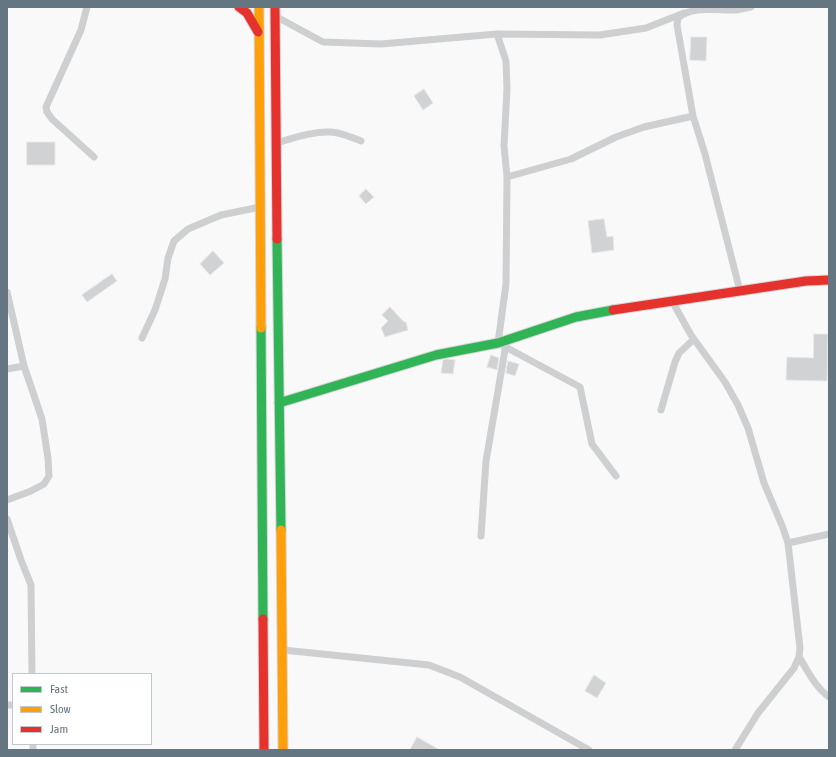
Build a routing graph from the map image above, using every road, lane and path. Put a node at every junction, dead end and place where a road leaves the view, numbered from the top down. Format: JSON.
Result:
{"nodes":[{"id":1,"x":87,"y":7,"type":"edge"},
{"id":2,"x":239,"y":7,"type":"edge"},
{"id":3,"x":259,"y":7,"type":"edge"},
{"id":4,"x":751,"y":7,"type":"edge"},
{"id":5,"x":275,"y":11,"type":"edge"},
{"id":6,"x":684,"y":13,"type":"junction"},
{"id":7,"x":259,"y":34,"type":"junction"},
{"id":8,"x":497,"y":34,"type":"junction"},
{"id":9,"x":693,"y":116,"type":"junction"},
{"id":10,"x":361,"y":141,"type":"dead end"},
{"id":11,"x":276,"y":143,"type":"junction"},
{"id":12,"x":94,"y":157,"type":"dead end"},
{"id":13,"x":507,"y":177,"type":"junction"},
{"id":14,"x":260,"y":207,"type":"junction"},
{"id":15,"x":829,"y":280,"type":"edge"},
{"id":16,"x":740,"y":291,"type":"junction"},
{"id":17,"x":7,"y":292,"type":"edge"},
{"id":18,"x":672,"y":301,"type":"junction"},
{"id":19,"x":142,"y":338,"type":"dead end"},
{"id":20,"x":694,"y":339,"type":"junction"},
{"id":21,"x":503,"y":343,"type":"junction"},
{"id":22,"x":24,"y":366,"type":"junction"},
{"id":23,"x":7,"y":369,"type":"edge"},
{"id":24,"x":279,"y":403,"type":"junction"},
{"id":25,"x":661,"y":410,"type":"dead end"},
{"id":26,"x":616,"y":476,"type":"dead end"},
{"id":27,"x":7,"y":500,"type":"edge"},
{"id":28,"x":7,"y":519,"type":"edge"},
{"id":29,"x":829,"y":534,"type":"edge"},
{"id":30,"x":481,"y":536,"type":"dead end"},
{"id":31,"x":788,"y":543,"type":"junction"},
{"id":32,"x":283,"y":650,"type":"junction"},
{"id":33,"x":799,"y":657,"type":"junction"},
{"id":34,"x":32,"y":673,"type":"edge"},
{"id":35,"x":829,"y":697,"type":"edge"},
{"id":36,"x":264,"y":750,"type":"edge"},
{"id":37,"x":283,"y":750,"type":"edge"},
{"id":38,"x":590,"y":750,"type":"edge"},
{"id":39,"x":735,"y":750,"type":"edge"}],
"edges":[{"from":1,"to":12,"type":"street"},
{"from":2,"to":7,"type":"main road"},
{"from":3,"to":7,"type":"main road"},
{"from":4,"to":6,"type":"street"},
{"from":5,"to":8,"type":"street"},
{"from":5,"to":11,"type":"main road"},
{"from":6,"to":8,"type":"street"},
{"from":6,"to":9,"type":"street"},
{"from":7,"to":14,"type":"main road"},
{"from":8,"to":13,"type":"street"},
{"from":9,"to":13,"type":"street"},
{"from":9,"to":16,"type":"street"},
{"from":10,"to":11,"type":"street"},
{"from":11,"to":24,"type":"main road"},
{"from":13,"to":21,"type":"street"},
{"from":14,"to":19,"type":"street"},
{"from":14,"to":36,"type":"main road"},
{"from":15,"to":16,"type":"main road"},
{"from":16,"to":18,"type":"main road"},
{"from":17,"to":22,"type":"street"},
{"from":18,"to":20,"type":"street"},
{"from":18,"to":21,"type":"main road"},
{"from":20,"to":25,"type":"street"},
{"from":20,"to":31,"type":"street"},
{"from":21,"to":24,"type":"main road"},
{"from":21,"to":26,"type":"street"},
{"from":21,"to":30,"type":"street"},
{"from":22,"to":23,"type":"street"},
{"from":22,"to":27,"type":"street"},
{"from":24,"to":32,"type":"main road"},
{"from":28,"to":34,"type":"street"},
{"from":29,"to":31,"type":"street"},
{"from":31,"to":33,"type":"street"},
{"from":32,"to":37,"type":"main road"},
{"from":32,"to":38,"type":"street"},
{"from":33,"to":35,"type":"street"},
{"from":33,"to":39,"type":"street"}]}
